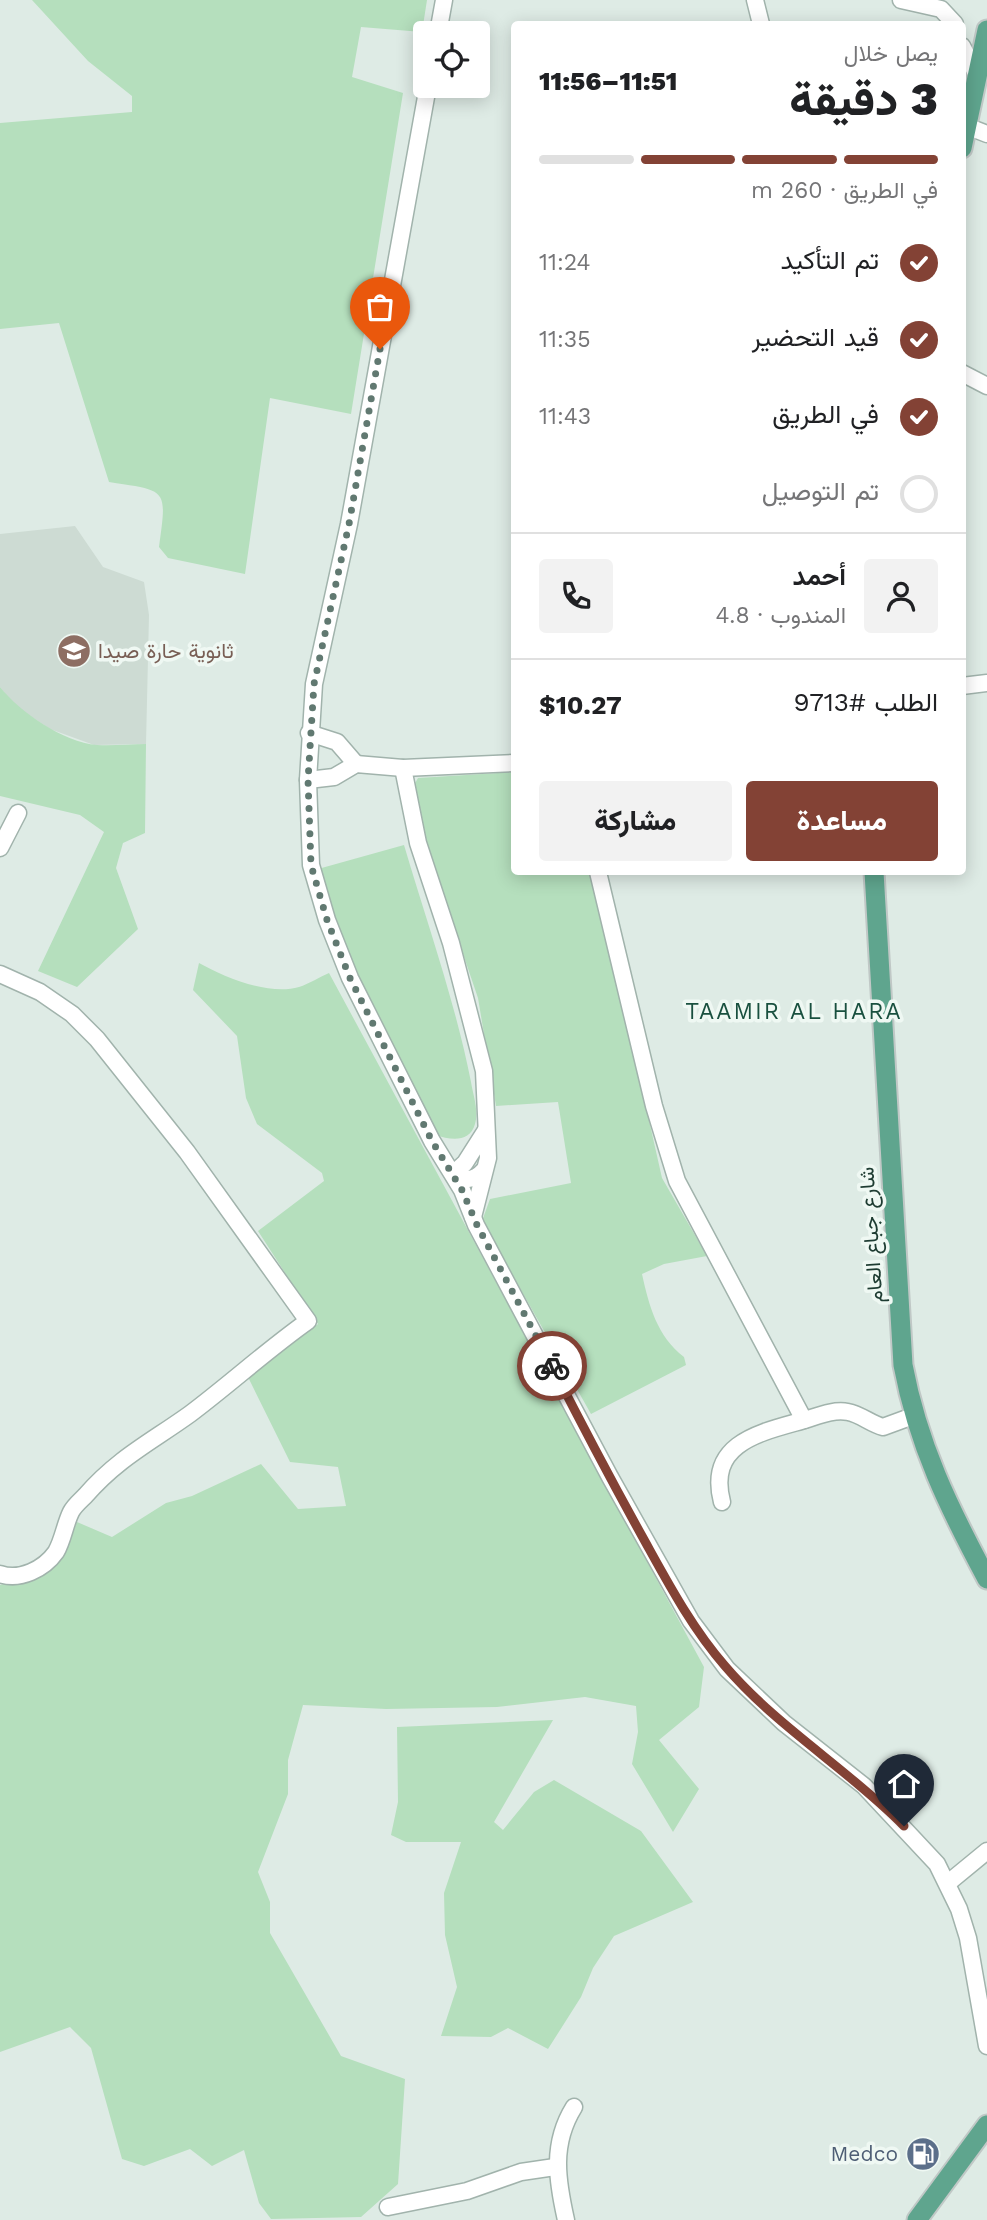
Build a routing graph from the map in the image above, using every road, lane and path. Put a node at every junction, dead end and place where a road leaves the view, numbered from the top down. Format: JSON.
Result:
{"nodes":[{"id":1,"x":444,"y":0,"type":"edge"},
{"id":2,"x":755,"y":0,"type":"edge"},
{"id":3,"x":901,"y":0,"type":"edge"},
{"id":4,"x":440,"y":21,"type":"edge"},
{"id":5,"x":760,"y":21,"type":"edge"},
{"id":6,"x":952,"y":21,"type":"edge"},
{"id":7,"x":987,"y":30,"type":"edge"},
{"id":8,"x":966,"y":54,"type":"edge"},
{"id":9,"x":978,"y":77,"type":"junction"},
{"id":10,"x":426,"y":98,"type":"edge"},
{"id":11,"x":978,"y":130,"type":"edge"},
{"id":12,"x":966,"y":144,"type":"edge"},
{"id":13,"x":966,"y":375,"type":"edge"},
{"id":14,"x":987,"y":386,"type":"edge"},
{"id":15,"x":987,"y":683,"type":"edge"},
{"id":16,"x":966,"y":686,"type":"edge"},
{"id":17,"x":309,"y":733,"type":"junction"},
{"id":18,"x":511,"y":763,"type":"edge"},
{"id":19,"x":356,"y":764,"type":"junction"},
{"id":20,"x":403,"y":768,"type":"junction"},
{"id":21,"x":308,"y":780,"type":"junction"},
{"id":22,"x":18,"y":813,"type":"dead end"},
{"id":23,"x":0,"y":848,"type":"edge"},
{"id":24,"x":599,"y":875,"type":"edge"},
{"id":25,"x":874,"y":875,"type":"edge"},
{"id":26,"x":0,"y":974,"type":"edge"},
{"id":27,"x":486,"y":1130,"type":"junction"},
{"id":28,"x":438,"y":1150,"type":"junction"},
{"id":29,"x":473,"y":1150,"type":"junction"},
{"id":30,"x":483,"y":1171,"type":"junction"},
{"id":31,"x":453,"y":1174,"type":"junction"},
{"id":32,"x":473,"y":1217,"type":"junction"},
{"id":33,"x":912,"y":1416,"type":"junction"},
{"id":34,"x":804,"y":1420,"type":"junction"},
{"id":35,"x":722,"y":1502,"type":"dead end"},
{"id":36,"x":0,"y":1574,"type":"edge"},
{"id":37,"x":987,"y":1579,"type":"edge"},
{"id":38,"x":987,"y":1851,"type":"edge"},
{"id":39,"x":948,"y":1884,"type":"junction"},
{"id":40,"x":987,"y":2046,"type":"edge"},
{"id":41,"x":574,"y":2107,"type":"dead end"},
{"id":42,"x":987,"y":2125,"type":"edge"},
{"id":43,"x":555,"y":2167,"type":"junction"},
{"id":44,"x":388,"y":2207,"type":"dead end"},
{"id":45,"x":566,"y":2220,"type":"edge"},
{"id":46,"x":917,"y":2220,"type":"edge"}],
"edges":[{"from":1,"to":4,"type":"street"},
{"from":2,"to":5,"type":"street"},
{"from":3,"to":6,"type":"street"},
{"from":7,"to":9,"type":"main road"},
{"from":8,"to":9,"type":"street"},
{"from":9,"to":11,"type":"main road"},
{"from":10,"to":17,"type":"street"},
{"from":11,"to":12,"type":"main road"},
{"from":13,"to":14,"type":"street"},
{"from":15,"to":16,"type":"street"},
{"from":17,"to":19,"type":"street"},
{"from":17,"to":21,"type":"street"},
{"from":18,"to":20,"type":"street"},
{"from":19,"to":20,"type":"street"},
{"from":19,"to":21,"type":"street"},
{"from":20,"to":27,"type":"street"},
{"from":21,"to":28,"type":"street"},
{"from":22,"to":23,"type":"street"},
{"from":24,"to":34,"type":"street"},
{"from":25,"to":33,"type":"main road","name":"شارع جباع العام"},
{"from":26,"to":36,"type":"street"},
{"from":27,"to":29,"type":"street"},
{"from":27,"to":30,"type":"street"},
{"from":28,"to":29,"type":"street"},
{"from":28,"to":31,"type":"street"},
{"from":29,"to":31,"type":"street"},
{"from":30,"to":31,"type":"street"},
{"from":30,"to":32,"type":"street"},
{"from":31,"to":32,"type":"street"},
{"from":32,"to":39,"type":"street"},
{"from":33,"to":34,"type":"street"},
{"from":33,"to":37,"type":"main road","name":"شارع جباع العام"},
{"from":34,"to":35,"type":"street"},
{"from":38,"to":39,"type":"street"},
{"from":39,"to":40,"type":"street"},
{"from":41,"to":43,"type":"street"},
{"from":42,"to":46,"type":"main road"},
{"from":43,"to":44,"type":"street"},
{"from":43,"to":45,"type":"street"}]}
